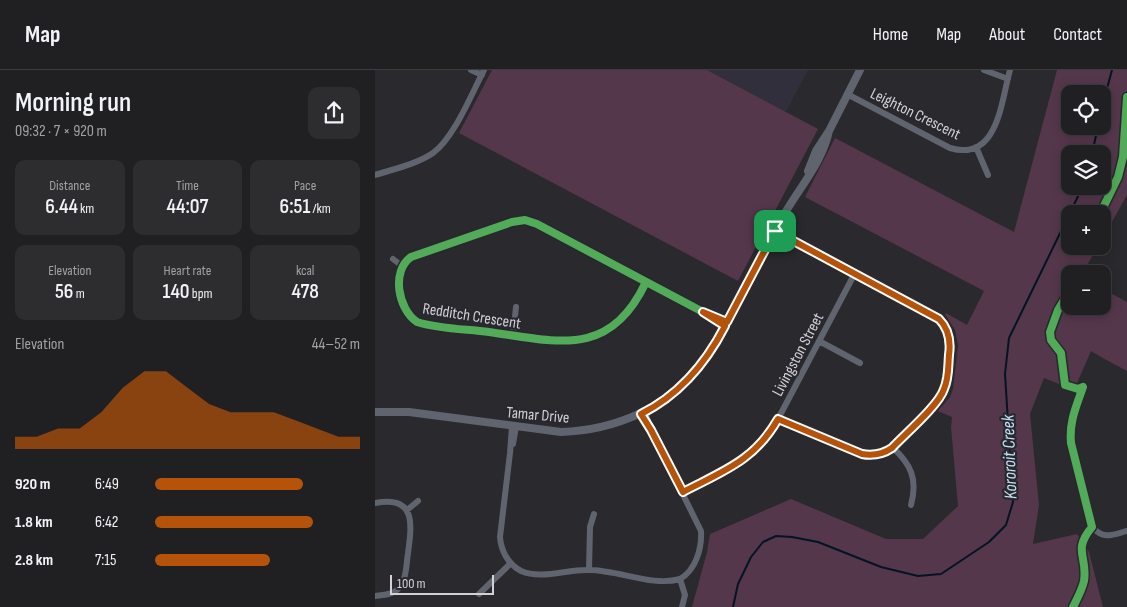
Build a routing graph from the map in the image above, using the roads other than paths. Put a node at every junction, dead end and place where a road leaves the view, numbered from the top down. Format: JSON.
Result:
{"nodes":[{"id":1,"x":471,"y":70,"type":"edge"},
{"id":2,"x":860,"y":70,"type":"edge"},
{"id":3,"x":984,"y":70,"type":"edge"},
{"id":4,"x":1010,"y":70,"type":"edge"},
{"id":5,"x":483,"y":73,"type":"edge"},
{"id":6,"x":1008,"y":79,"type":"junction"},
{"id":7,"x":847,"y":94,"type":"junction"},
{"id":8,"x":976,"y":147,"type":"junction"},
{"id":9,"x":375,"y":175,"type":"edge"},
{"id":10,"x":988,"y":175,"type":"dead end"},
{"id":11,"x":775,"y":231,"type":"junction"},
{"id":12,"x":393,"y":259,"type":"dead end"},
{"id":13,"x":402,"y":266,"type":"junction"},
{"id":14,"x":855,"y":273,"type":"junction"},
{"id":15,"x":646,"y":282,"type":"junction"},
{"id":16,"x":516,"y":307,"type":"dead end"},
{"id":17,"x":726,"y":324,"type":"junction"},
{"id":18,"x":513,"y":336,"type":"junction"},
{"id":19,"x":819,"y":341,"type":"junction"},
{"id":20,"x":861,"y":363,"type":"dead end"},
{"id":21,"x":1083,"y":387,"type":"dead end"},
{"id":22,"x":375,"y":412,"type":"edge"},
{"id":23,"x":643,"y":413,"type":"junction"},
{"id":24,"x":778,"y":419,"type":"junction"},
{"id":25,"x":514,"y":426,"type":"junction"},
{"id":26,"x":892,"y":448,"type":"junction"},
{"id":27,"x":683,"y":492,"type":"junction"},
{"id":28,"x":417,"y":501,"type":"dead end"},
{"id":29,"x":375,"y":504,"type":"edge"},
{"id":30,"x":911,"y":504,"type":"dead end"},
{"id":31,"x":407,"y":510,"type":"junction"},
{"id":32,"x":594,"y":514,"type":"dead end"},
{"id":33,"x":1127,"y":531,"type":"edge"},
{"id":34,"x":511,"y":563,"type":"junction"},
{"id":35,"x":589,"y":570,"type":"junction"},
{"id":36,"x":680,"y":579,"type":"junction"},
{"id":37,"x":479,"y":594,"type":"dead end"},
{"id":38,"x":375,"y":596,"type":"edge"},
{"id":39,"x":682,"y":607,"type":"edge"}],
"edges":[{"from":1,"to":5,"type":"street"},
{"from":2,"to":7,"type":"street","name":"Tamar Drive"},
{"from":3,"to":6,"type":"street"},
{"from":4,"to":6,"type":"street","name":"Leighton Crescent"},
{"from":5,"to":9,"type":"street"},
{"from":6,"to":8,"type":"street","name":"Leighton Crescent"},
{"from":7,"to":8,"type":"street","name":"Leighton Crescent"},
{"from":7,"to":11,"type":"street","name":"Tamar Drive"},
{"from":8,"to":10,"type":"street"},
{"from":11,"to":14,"type":"street"},
{"from":11,"to":17,"type":"street","name":"Tamar Drive"},
{"from":12,"to":13,"type":"street"},
{"from":13,"to":15,"type":"street"},
{"from":13,"to":18,"type":"street","name":"Redditch Crescent"},
{"from":14,"to":19,"type":"street","name":"Livingston Street"},
{"from":14,"to":26,"type":"street"},
{"from":15,"to":17,"type":"street"},
{"from":15,"to":18,"type":"street","name":"Redditch Crescent"},
{"from":16,"to":18,"type":"street"},
{"from":17,"to":23,"type":"street","name":"Tamar Drive"},
{"from":19,"to":20,"type":"street"},
{"from":19,"to":24,"type":"street","name":"Livingston Street"},
{"from":21,"to":33,"type":"street"},
{"from":22,"to":25,"type":"street","name":"Tamar Drive"},
{"from":23,"to":25,"type":"street","name":"Tamar Drive"},
{"from":23,"to":27,"type":"street"},
{"from":24,"to":26,"type":"street"},
{"from":24,"to":27,"type":"street","name":"Livingston Street"},
{"from":25,"to":34,"type":"street"},
{"from":26,"to":30,"type":"street"},
{"from":27,"to":36,"type":"street"},
{"from":28,"to":31,"type":"street"},
{"from":29,"to":31,"type":"street"},
{"from":31,"to":38,"type":"street"},
{"from":32,"to":35,"type":"street"},
{"from":34,"to":35,"type":"street"},
{"from":34,"to":37,"type":"street"},
{"from":35,"to":36,"type":"street"},
{"from":36,"to":39,"type":"street"}]}
